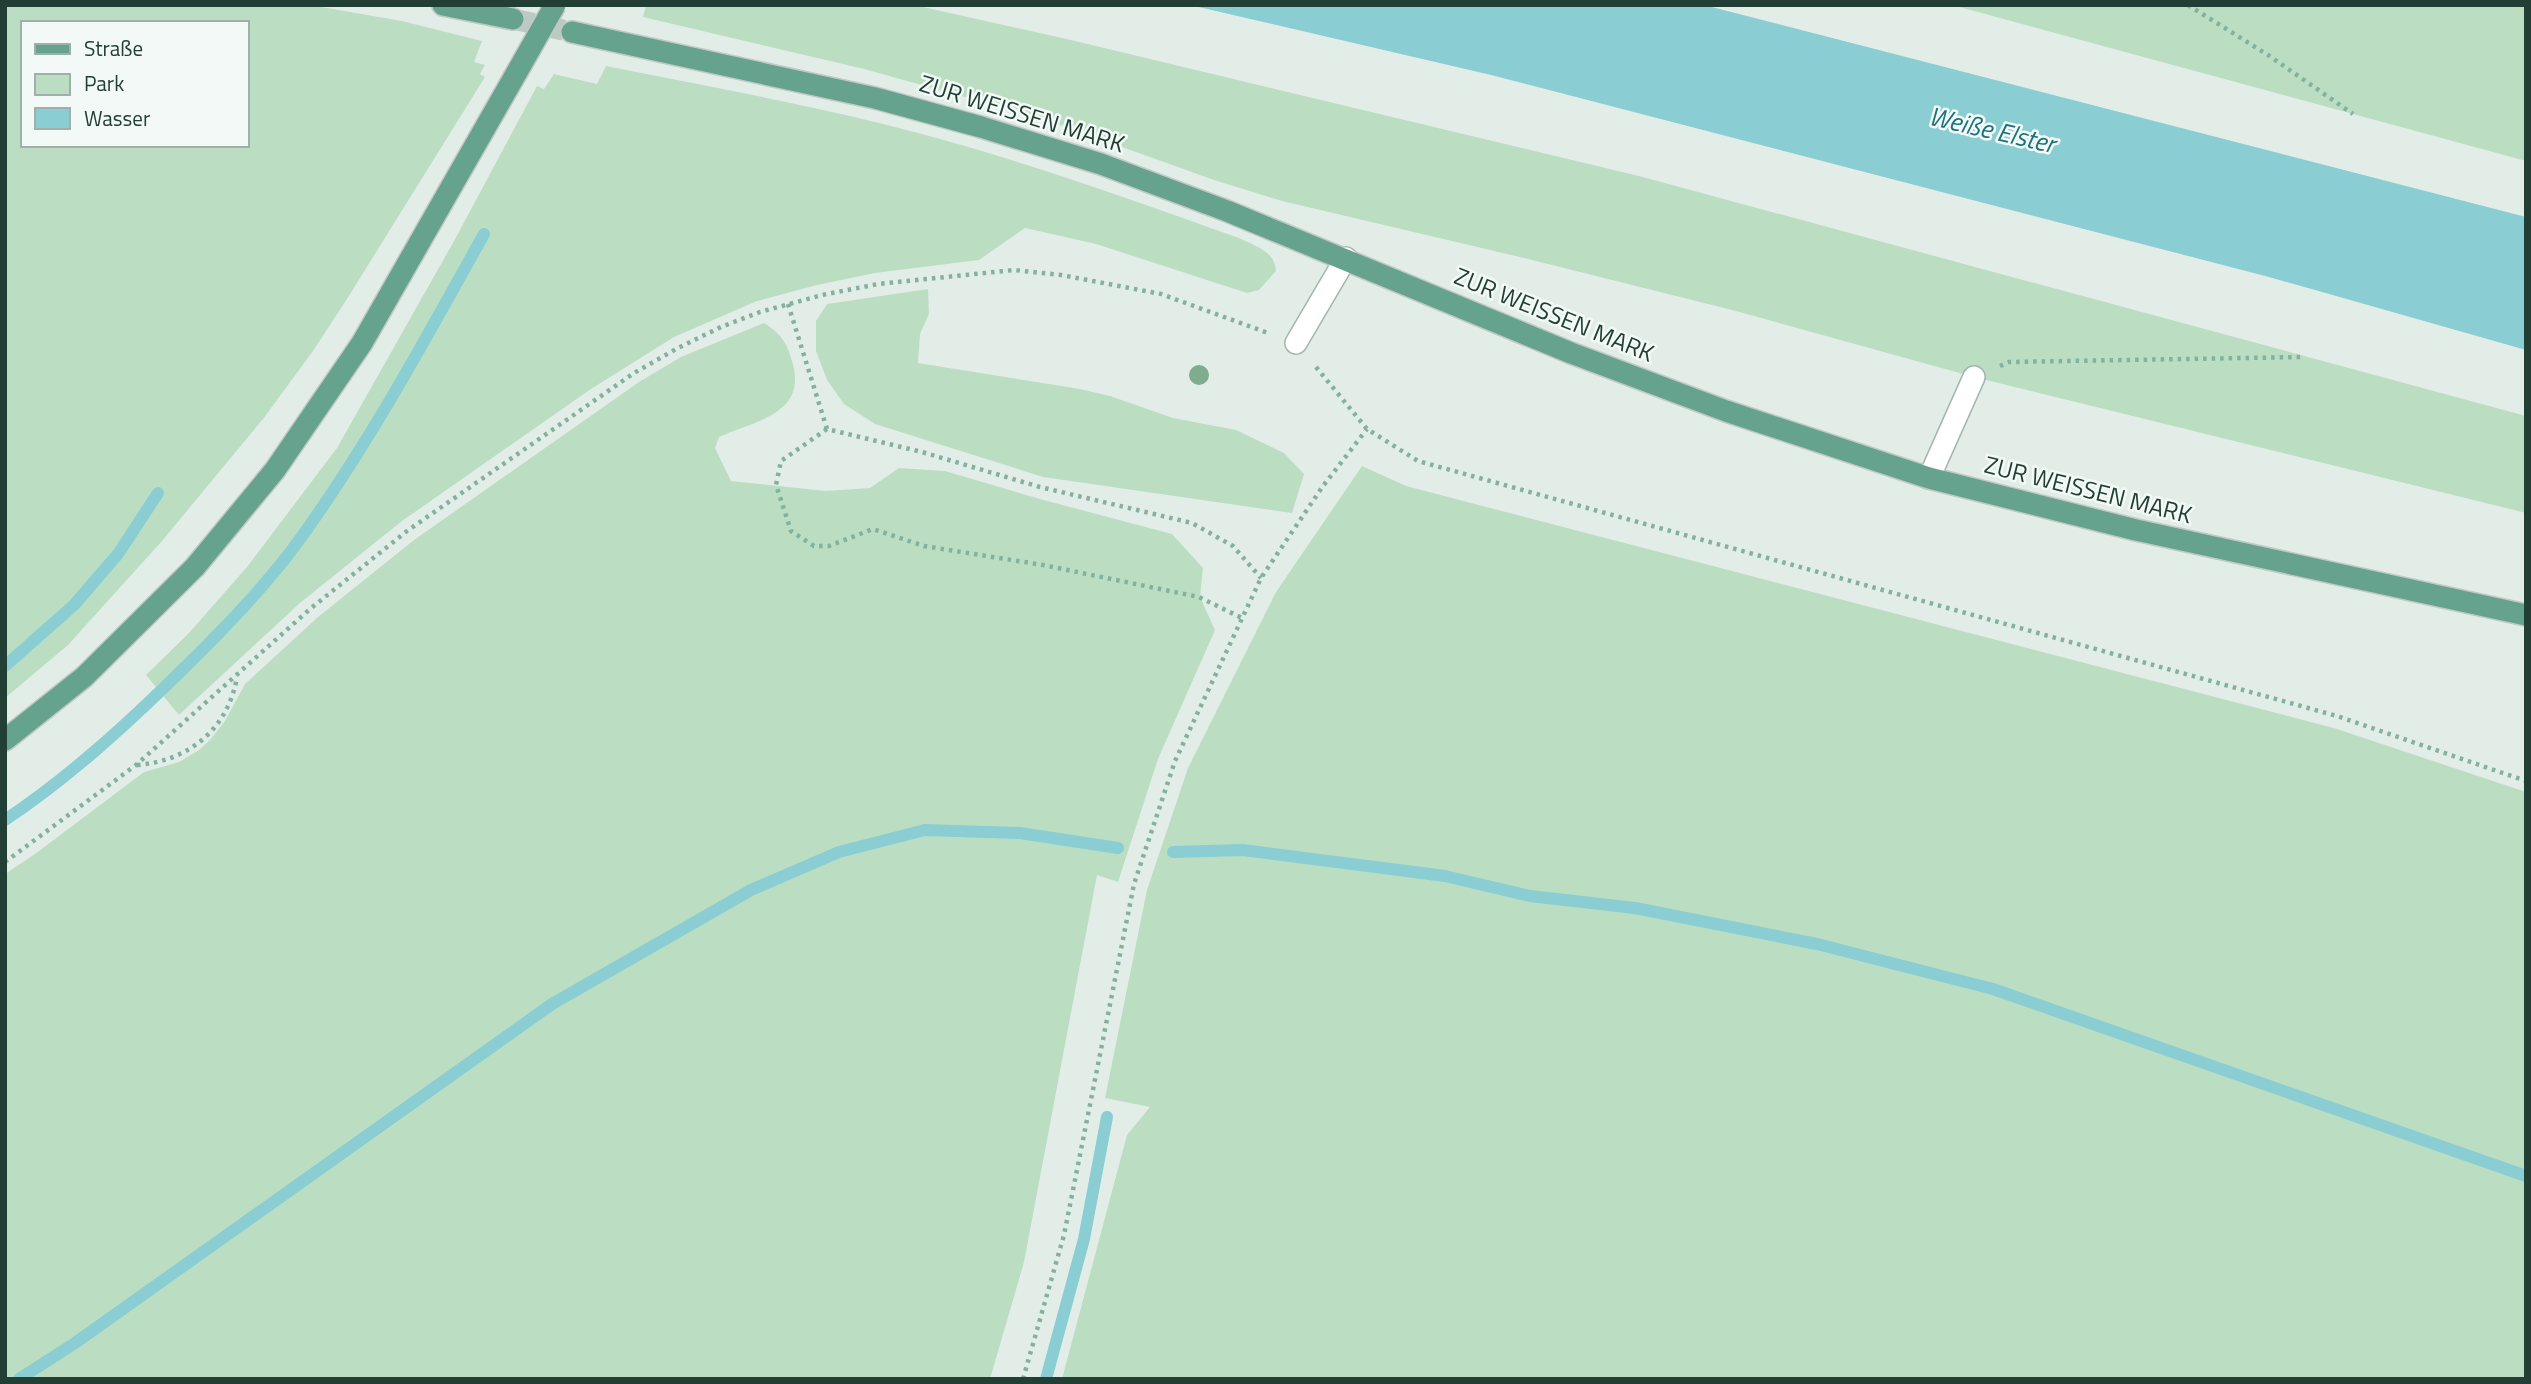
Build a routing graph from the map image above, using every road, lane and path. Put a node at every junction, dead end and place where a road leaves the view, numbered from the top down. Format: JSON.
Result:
{"nodes":[{"id":1,"x":443,"y":5,"type":"edge"},
{"id":2,"x":555,"y":5,"type":"edge"},
{"id":3,"x":2188,"y":5,"type":"edge"},
{"id":4,"x":513,"y":19,"type":"tunnel mouth"},
{"id":5,"x":572,"y":32,"type":"tunnel mouth"},
{"id":6,"x":2353,"y":114,"type":"dead end"},
{"id":7,"x":1346,"y":258,"type":"junction"},
{"id":8,"x":788,"y":304,"type":"junction"},
{"id":9,"x":1296,"y":343,"type":"junction"},
{"id":10,"x":2303,"y":357,"type":"dead end"},
{"id":11,"x":1974,"y":377,"type":"joint"},
{"id":12,"x":827,"y":429,"type":"junction"},
{"id":13,"x":1367,"y":429,"type":"junction"},
{"id":14,"x":1929,"y":478,"type":"junction"},
{"id":15,"x":1261,"y":578,"type":"junction"},
{"id":16,"x":2526,"y":615,"type":"edge"},
{"id":17,"x":1242,"y":618,"type":"junction"},
{"id":18,"x":237,"y":676,"type":"junction"},
{"id":19,"x":5,"y":740,"type":"edge"},
{"id":20,"x":136,"y":765,"type":"junction"},
{"id":21,"x":2526,"y":781,"type":"edge"},
{"id":22,"x":5,"y":862,"type":"edge"},
{"id":23,"x":1023,"y":1379,"type":"edge"}],
"edges":[{"from":1,"to":4,"type":"main road"},
{"from":2,"to":19,"type":"main road","bridge":true},
{"from":3,"to":6,"type":"path"},
{"from":5,"to":7,"type":"main road","name":"ZUR WEISSEN MARK"},
{"from":7,"to":9,"type":"lane"},
{"from":7,"to":14,"type":"main road","name":"ZUR WEISSEN MARK"},
{"from":8,"to":9,"type":"path"},
{"from":8,"to":12,"type":"path"},
{"from":8,"to":18,"type":"path"},
{"from":9,"to":13,"type":"path"},
{"from":10,"to":11,"type":"path"},
{"from":11,"to":14,"type":"lane"},
{"from":12,"to":15,"type":"path"},
{"from":12,"to":17,"type":"path"},
{"from":13,"to":15,"type":"path"},
{"from":13,"to":21,"type":"path"},
{"from":14,"to":16,"type":"main road","name":"ZUR WEISSEN MARK"},
{"from":15,"to":17,"type":"path"},
{"from":17,"to":23,"type":"path"},
{"from":18,"to":20,"type":"path"},
{"from":18,"to":20,"type":"path"},
{"from":20,"to":22,"type":"path"}]}
